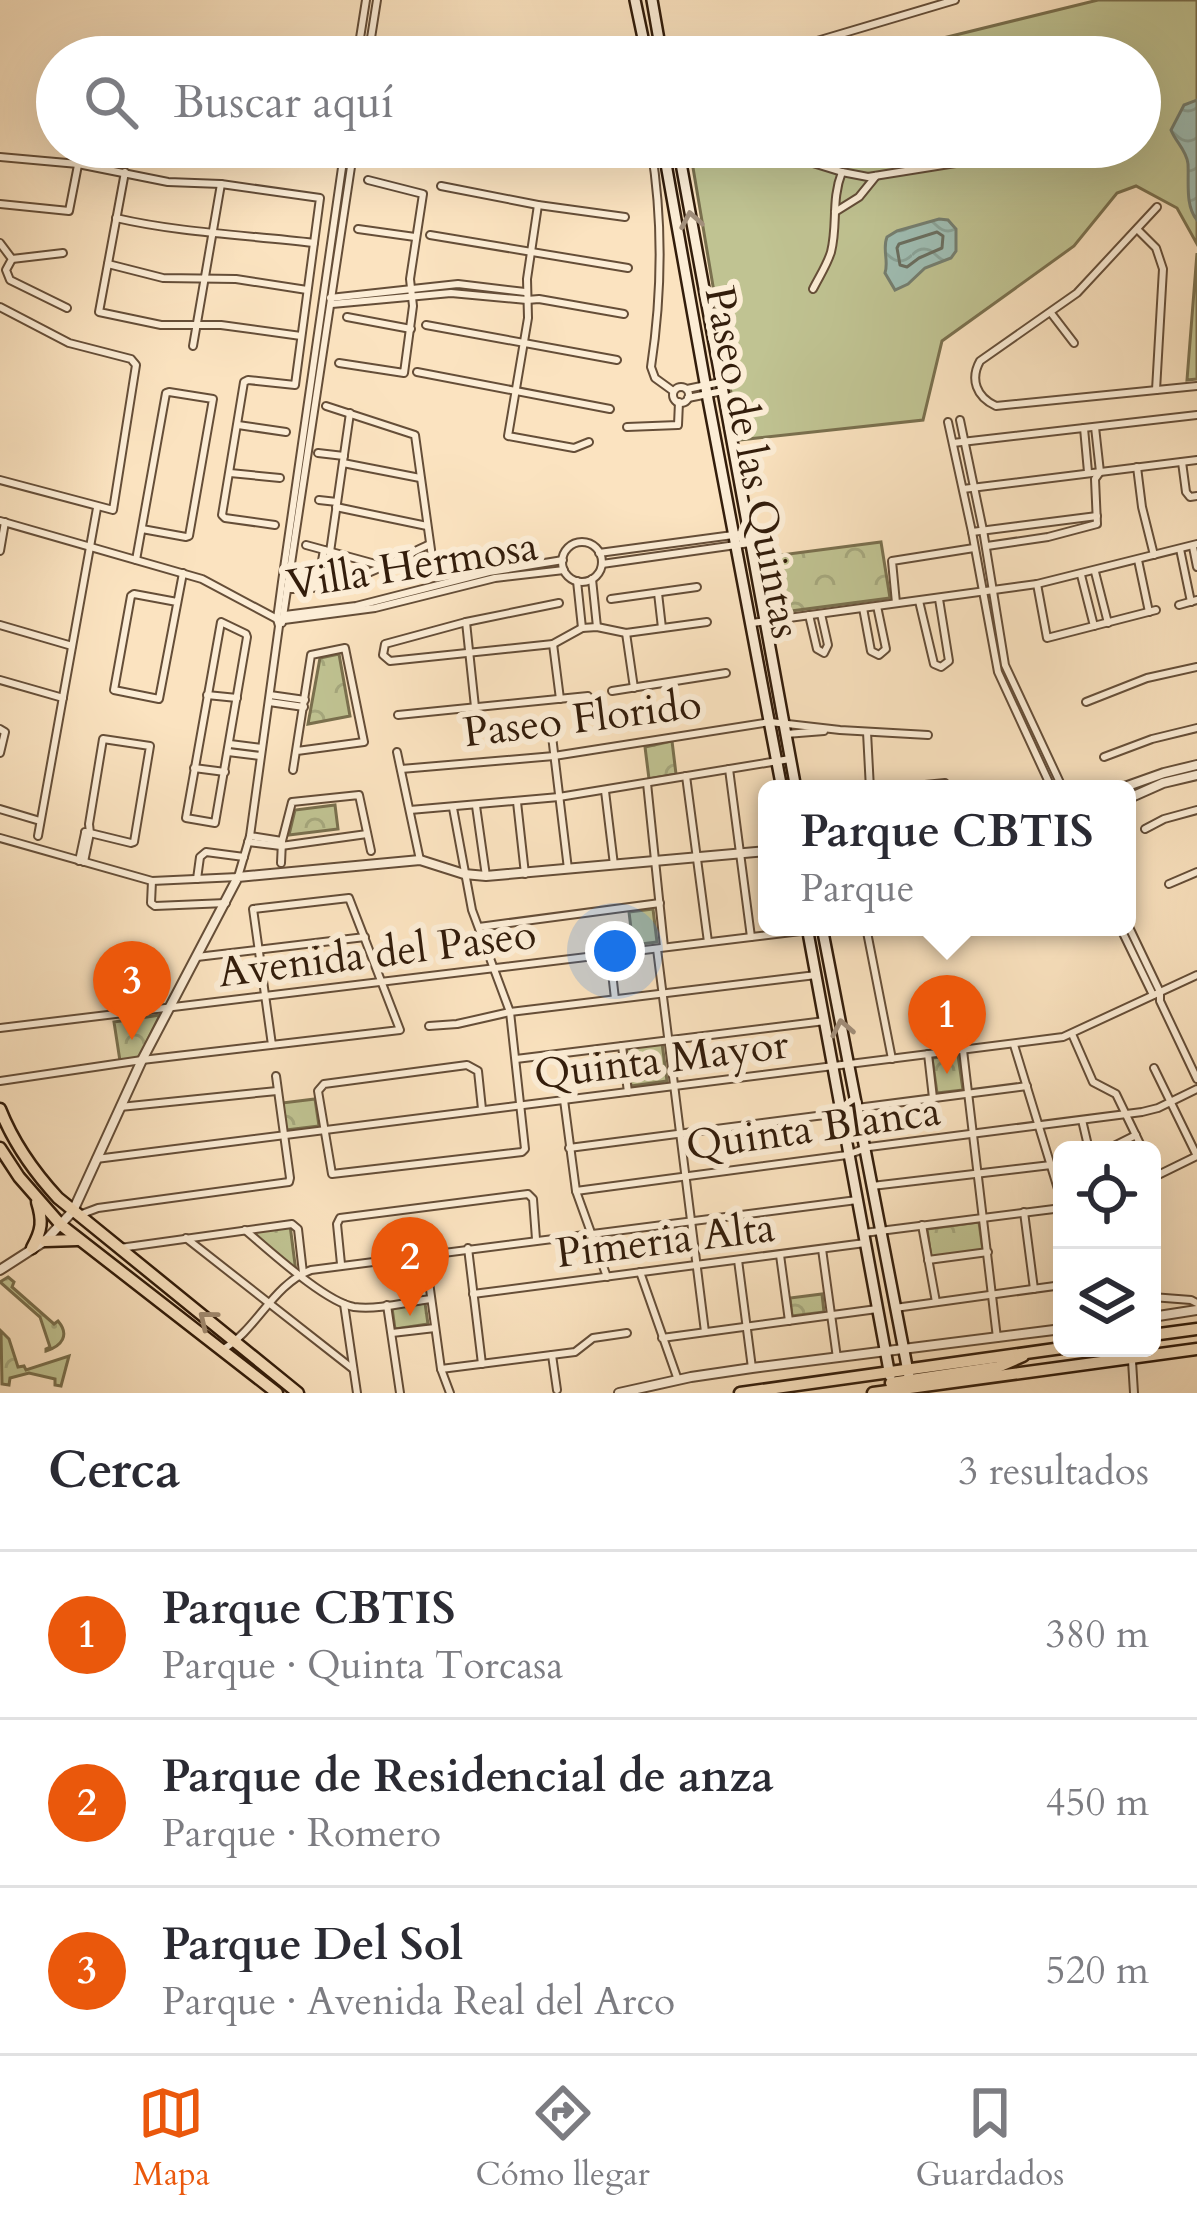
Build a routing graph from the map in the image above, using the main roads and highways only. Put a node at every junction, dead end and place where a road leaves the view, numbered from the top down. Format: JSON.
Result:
{"nodes":[{"id":1,"x":635,"y":0,"type":"edge"},
{"id":2,"x":652,"y":0,"type":"edge"},
{"id":3,"x":657,"y":28,"type":"junction"},
{"id":4,"x":642,"y":30,"type":"junction"},
{"id":5,"x":643,"y":36,"type":"edge"},
{"id":6,"x":658,"y":36,"type":"edge"},
{"id":7,"x":667,"y":168,"type":"edge"},
{"id":8,"x":682,"y":168,"type":"edge"},
{"id":9,"x":781,"y":780,"type":"edge"},
{"id":10,"x":794,"y":780,"type":"edge"},
{"id":11,"x":809,"y":936,"type":"edge"},
{"id":12,"x":824,"y":936,"type":"edge"},
{"id":13,"x":0,"y":1109,"type":"edge"},
{"id":14,"x":0,"y":1148,"type":"edge"},
{"id":15,"x":36,"y":1198,"type":"junction"},
{"id":16,"x":82,"y":1241,"type":"junction"},
{"id":17,"x":1197,"y":1328,"type":"edge"},
{"id":18,"x":1161,"y":1334,"type":"edge"},
{"id":19,"x":1053,"y":1349,"type":"edge"},
{"id":20,"x":1197,"y":1349,"type":"edge"},
{"id":21,"x":910,"y":1382,"type":"edge"},
{"id":22,"x":891,"y":1384,"type":"edge"},
{"id":23,"x":277,"y":1393,"type":"edge"},
{"id":24,"x":298,"y":1393,"type":"edge"},
{"id":25,"x":740,"y":1393,"type":"edge"},
{"id":26,"x":873,"y":1393,"type":"edge"}],
"edges":[{"from":1,"to":4,"type":"main road"},
{"from":2,"to":3,"type":"main road"},
{"from":3,"to":4,"type":"main road"},
{"from":3,"to":6,"type":"main road"},
{"from":4,"to":5,"type":"main road"},
{"from":7,"to":9,"type":"main road","name":"Paseo de las Quintas"},
{"from":10,"to":8,"type":"main road","name":"Paseo de las Quintas","one_way":true},
{"from":11,"to":22,"type":"main road"},
{"from":21,"to":12,"type":"main road","one_way":true},
{"from":24,"to":13,"type":"main road","one_way":true},
{"from":14,"to":15,"type":"main road"},
{"from":15,"to":16,"type":"main road"},
{"from":15,"to":16,"type":"main road"},
{"from":16,"to":23,"type":"main road"},
{"from":17,"to":18,"type":"main road"},
{"from":19,"to":21,"type":"main road"},
{"from":20,"to":21,"type":"main road"},
{"from":21,"to":22,"type":"main road"},
{"from":22,"to":25,"type":"main road"},
{"from":22,"to":26,"type":"main road"}]}
